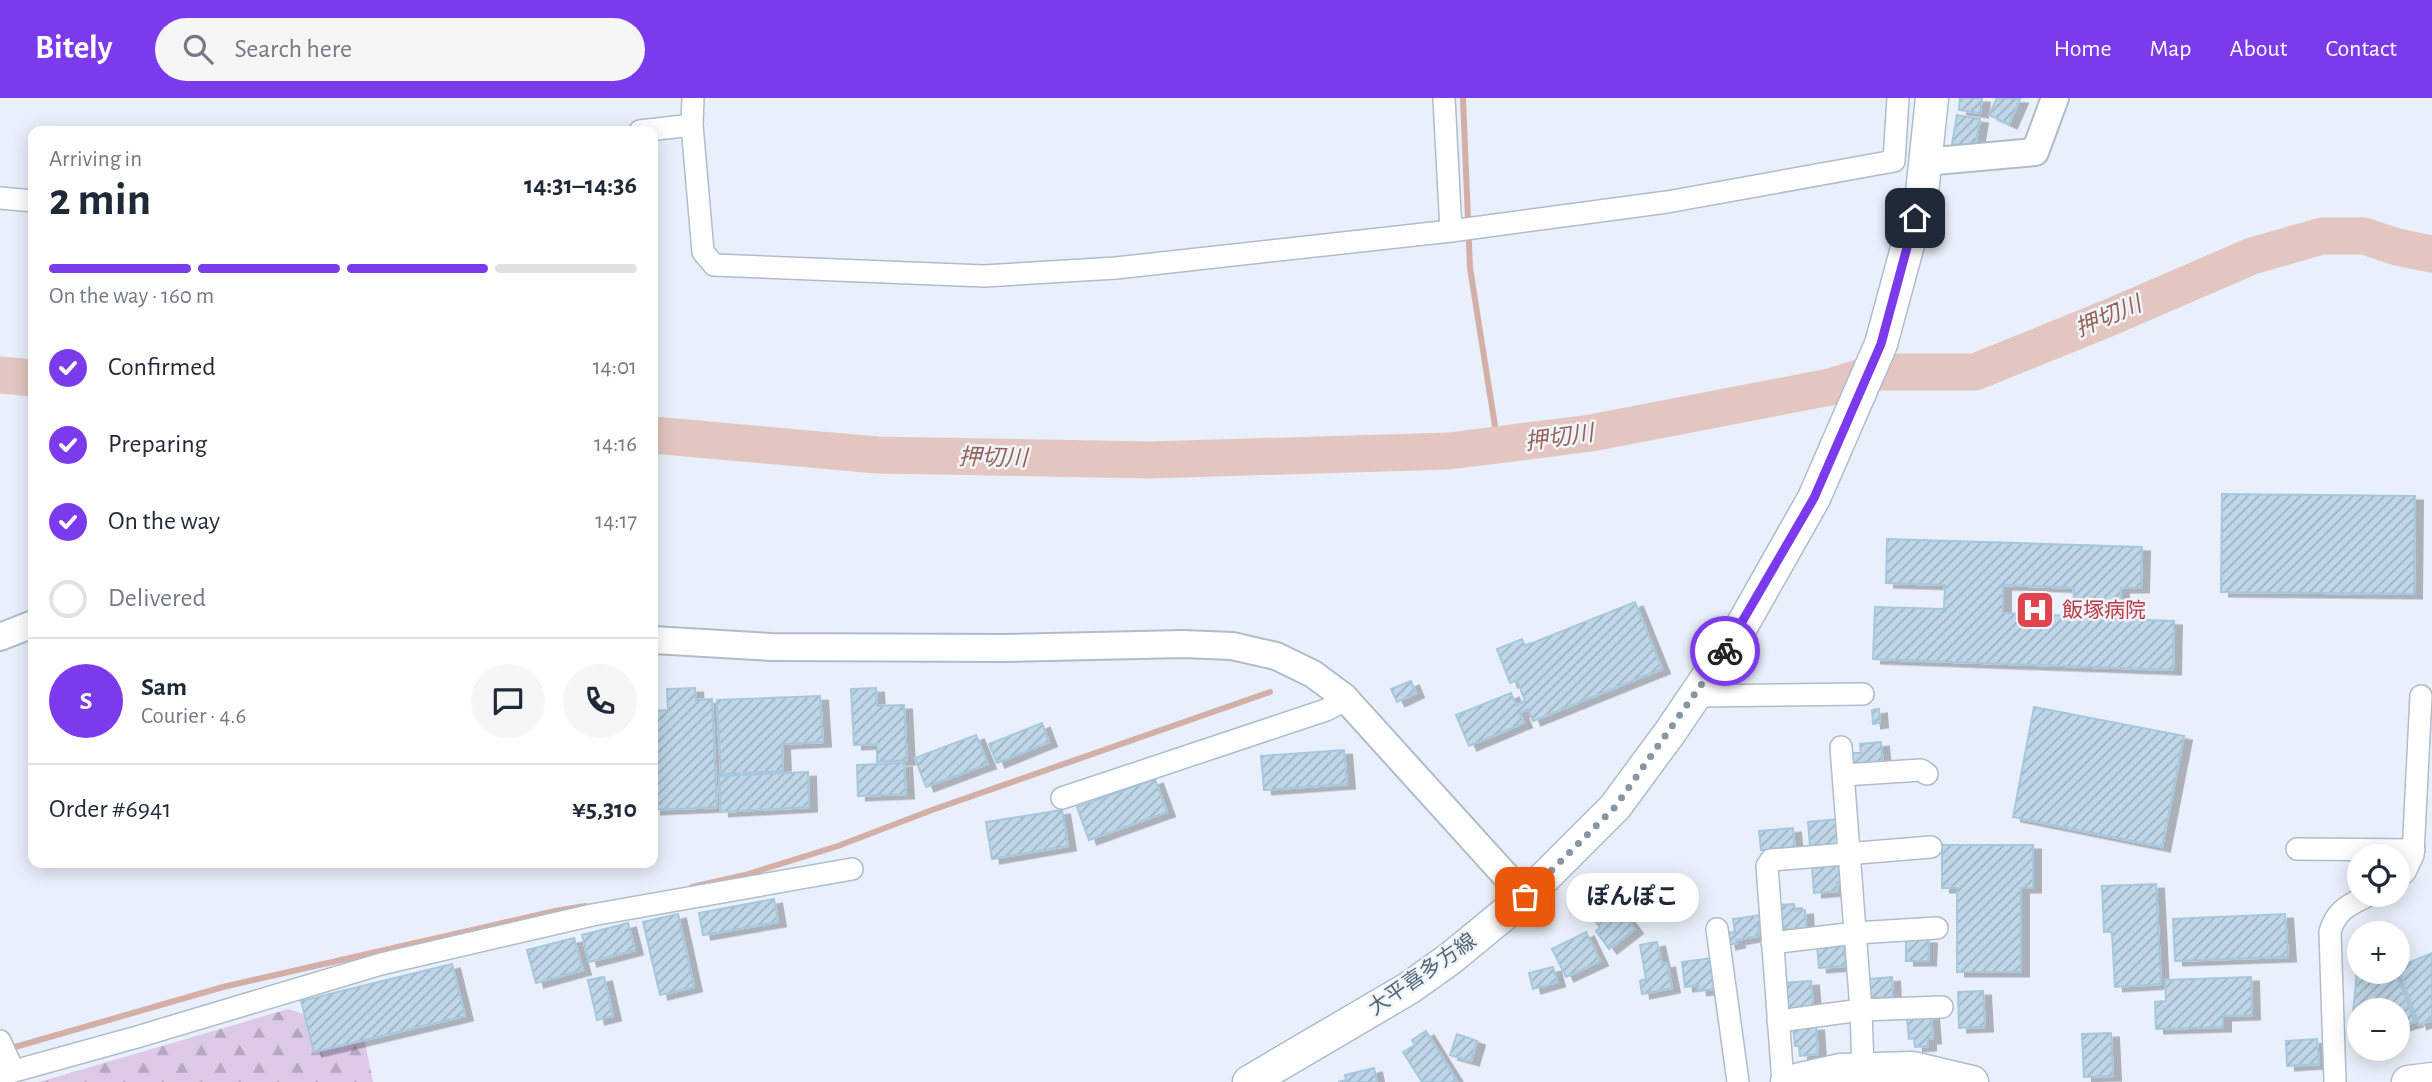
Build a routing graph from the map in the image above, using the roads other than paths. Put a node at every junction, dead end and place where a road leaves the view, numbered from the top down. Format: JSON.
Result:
{"nodes":[{"id":1,"x":692,"y":98,"type":"edge"},
{"id":2,"x":1444,"y":98,"type":"edge"},
{"id":3,"x":1898,"y":98,"type":"edge"},
{"id":4,"x":1932,"y":98,"type":"edge"},
{"id":5,"x":2055,"y":98,"type":"edge"},
{"id":6,"x":692,"y":125,"type":"junction"},
{"id":7,"x":658,"y":129,"type":"edge"},
{"id":8,"x":1924,"y":162,"type":"junction"},
{"id":9,"x":0,"y":198,"type":"edge"},
{"id":10,"x":28,"y":201,"type":"edge"},
{"id":11,"x":1451,"y":231,"type":"junction"},
{"id":12,"x":28,"y":626,"type":"edge"},
{"id":13,"x":0,"y":637,"type":"edge"},
{"id":14,"x":658,"y":640,"type":"edge"},
{"id":15,"x":1863,"y":694,"type":"dead end"},
{"id":16,"x":1695,"y":696,"type":"junction"},
{"id":17,"x":2421,"y":696,"type":"dead end"},
{"id":18,"x":1344,"y":697,"type":"junction"},
{"id":19,"x":1841,"y":747,"type":"dead end"},
{"id":20,"x":1927,"y":774,"type":"dead end"},
{"id":21,"x":1844,"y":775,"type":"junction"},
{"id":22,"x":1062,"y":798,"type":"dead end"},
{"id":23,"x":1931,"y":847,"type":"dead end"},
{"id":24,"x":2297,"y":849,"type":"dead end"},
{"id":25,"x":2414,"y":850,"type":"junction"},
{"id":26,"x":1850,"y":854,"type":"junction"},
{"id":27,"x":2410,"y":860,"type":"edge"},
{"id":28,"x":852,"y":869,"type":"dead end"},
{"id":29,"x":1525,"y":897,"type":"junction"},
{"id":30,"x":2347,"y":907,"type":"edge"},
{"id":31,"x":1937,"y":928,"type":"dead end"},
{"id":32,"x":1717,"y":929,"type":"dead end"},
{"id":33,"x":1855,"y":933,"type":"junction"},
{"id":34,"x":1772,"y":943,"type":"junction"},
{"id":35,"x":1942,"y":1007,"type":"dead end"},
{"id":36,"x":1861,"y":1010,"type":"junction"},
{"id":37,"x":1778,"y":1021,"type":"junction"},
{"id":38,"x":0,"y":1041,"type":"edge"},
{"id":39,"x":6,"y":1072,"type":"edge"},
{"id":40,"x":1864,"y":1076,"type":"edge"},
{"id":41,"x":2432,"y":1079,"type":"edge"},
{"id":42,"x":1249,"y":1082,"type":"edge"},
{"id":43,"x":1738,"y":1082,"type":"edge"},
{"id":44,"x":1785,"y":1082,"type":"edge"},
{"id":45,"x":1972,"y":1082,"type":"edge"},
{"id":46,"x":2335,"y":1082,"type":"edge"},
{"id":47,"x":2408,"y":1082,"type":"edge"}],
"edges":[{"from":1,"to":6,"type":"street"},
{"from":2,"to":11,"type":"street"},
{"from":3,"to":11,"type":"street"},
{"from":4,"to":8,"type":"main road","name":"大平喜多方線"},
{"from":5,"to":8,"type":"street"},
{"from":6,"to":7,"type":"street"},
{"from":6,"to":11,"type":"street"},
{"from":8,"to":16,"type":"main road","name":"大平喜多方線"},
{"from":9,"to":10,"type":"street"},
{"from":12,"to":13,"type":"street"},
{"from":14,"to":18,"type":"street"},
{"from":15,"to":16,"type":"street"},
{"from":16,"to":29,"type":"main road","name":"大平喜多方線"},
{"from":17,"to":25,"type":"street"},
{"from":18,"to":22,"type":"street"},
{"from":18,"to":29,"type":"street"},
{"from":19,"to":21,"type":"street"},
{"from":20,"to":21,"type":"street"},
{"from":21,"to":26,"type":"street"},
{"from":23,"to":26,"type":"street"},
{"from":24,"to":25,"type":"street"},
{"from":25,"to":27,"type":"street"},
{"from":26,"to":33,"type":"street"},
{"from":26,"to":34,"type":"street"},
{"from":28,"to":39,"type":"street"},
{"from":29,"to":42,"type":"main road","name":"大平喜多方線"},
{"from":30,"to":46,"type":"street"},
{"from":31,"to":33,"type":"street"},
{"from":32,"to":43,"type":"street"},
{"from":33,"to":34,"type":"street"},
{"from":33,"to":36,"type":"street"},
{"from":34,"to":37,"type":"street"},
{"from":35,"to":36,"type":"street"},
{"from":36,"to":37,"type":"street"},
{"from":36,"to":40,"type":"street"},
{"from":37,"to":44,"type":"street"},
{"from":38,"to":39,"type":"street"},
{"from":40,"to":44,"type":"main road"},
{"from":40,"to":45,"type":"main road"},
{"from":41,"to":47,"type":"main road"}]}
